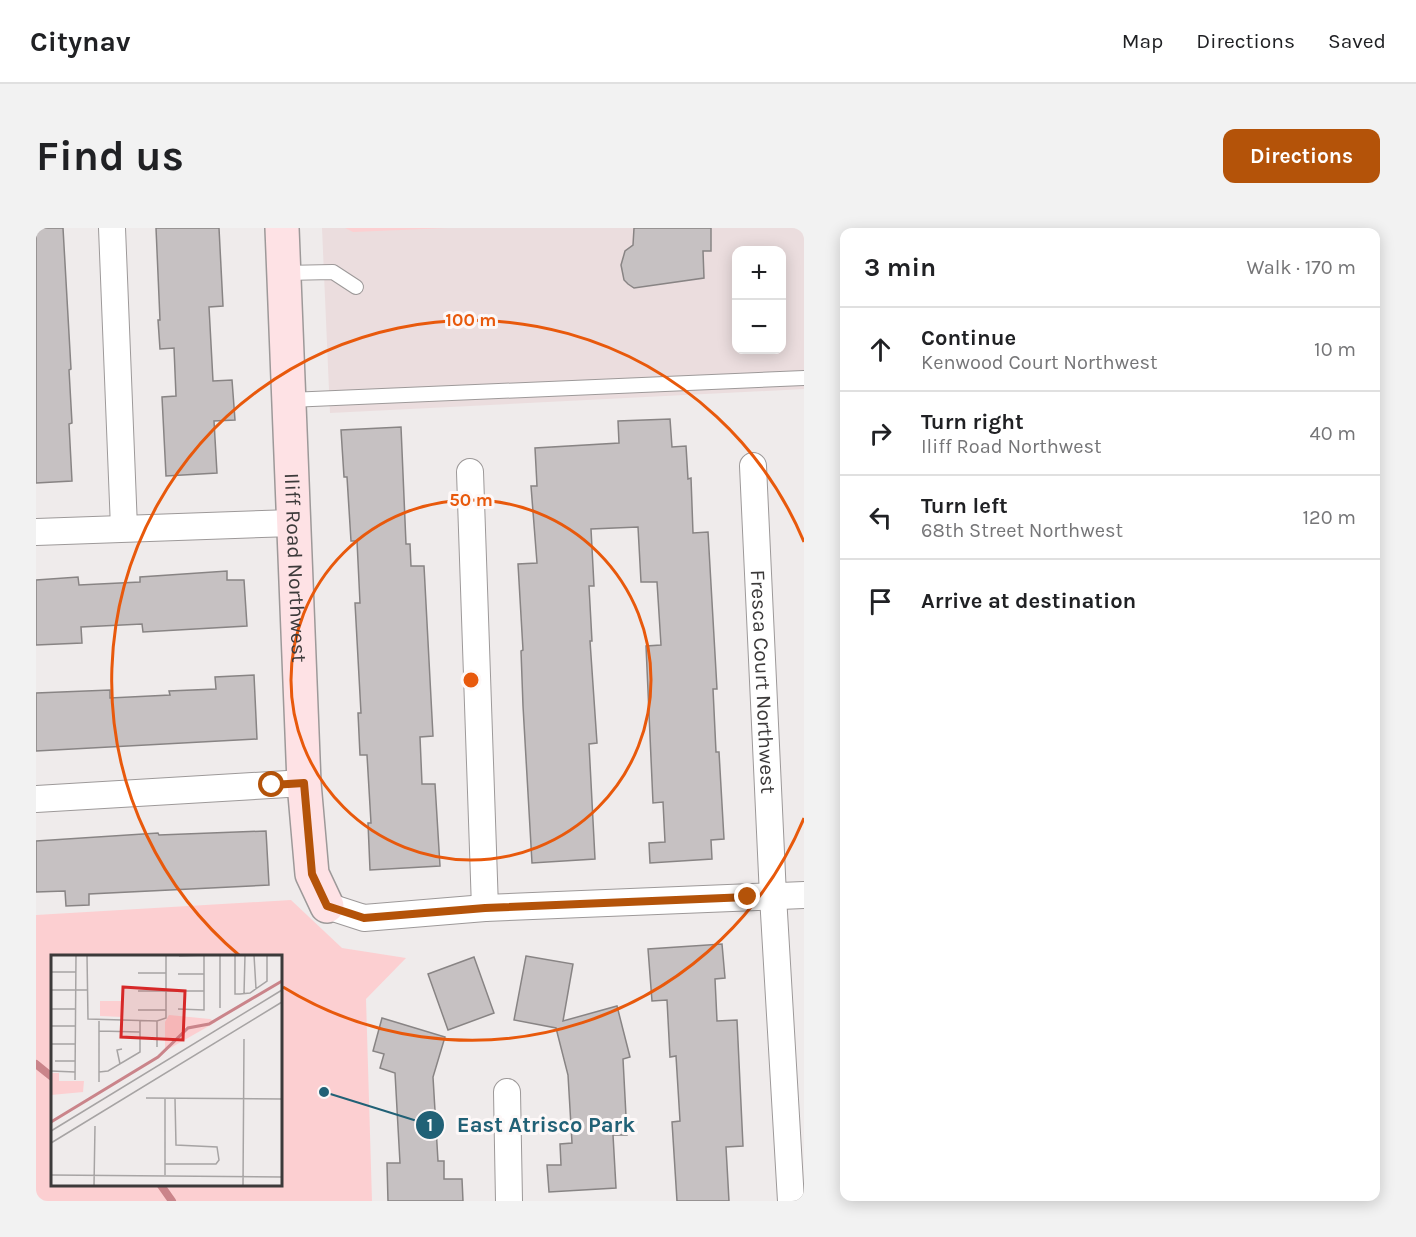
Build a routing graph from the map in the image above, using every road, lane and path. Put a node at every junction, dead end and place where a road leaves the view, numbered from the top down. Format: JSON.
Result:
{"nodes":[{"id":1,"x":112,"y":228,"type":"edge"},
{"id":2,"x":282,"y":228,"type":"edge"},
{"id":3,"x":284,"y":273,"type":"junction"},
{"id":4,"x":357,"y":287,"type":"dead end"},
{"id":5,"x":804,"y":378,"type":"edge"},
{"id":6,"x":289,"y":400,"type":"junction"},
{"id":7,"x":753,"y":466,"type":"dead end"},
{"id":8,"x":470,"y":472,"type":"dead end"},
{"id":9,"x":293,"y":523,"type":"junction"},
{"id":10,"x":124,"y":528,"type":"junction"},
{"id":11,"x":36,"y":532,"type":"edge"},
{"id":12,"x":304,"y":783,"type":"junction"},
{"id":13,"x":36,"y":798,"type":"edge"},
{"id":14,"x":804,"y":895,"type":"edge"},
{"id":15,"x":773,"y":896,"type":"junction"},
{"id":16,"x":327,"y":906,"type":"joint"},
{"id":17,"x":485,"y":908,"type":"junction"},
{"id":18,"x":507,"y":1092,"type":"dead end"},
{"id":19,"x":509,"y":1201,"type":"edge"},
{"id":20,"x":791,"y":1201,"type":"edge"}],
"edges":[{"from":1,"to":10,"type":"street"},
{"from":2,"to":3,"type":"street","name":"Iliff Road Northwest"},
{"from":3,"to":4,"type":"lane"},
{"from":3,"to":6,"type":"street","name":"Iliff Road Northwest"},
{"from":5,"to":6,"type":"lane"},
{"from":6,"to":9,"type":"street","name":"Iliff Road Northwest"},
{"from":7,"to":15,"type":"street","name":"Fresca Court Northwest"},
{"from":8,"to":17,"type":"street"},
{"from":9,"to":10,"type":"street"},
{"from":9,"to":12,"type":"street","name":"Iliff Road Northwest"},
{"from":10,"to":11,"type":"street"},
{"from":12,"to":13,"type":"street"},
{"from":12,"to":16,"type":"street","name":"Iliff Road Northwest"},
{"from":14,"to":15,"type":"street"},
{"from":15,"to":17,"type":"street"},
{"from":15,"to":20,"type":"street","name":"Fresca Court Northwest"},
{"from":16,"to":17,"type":"street"},
{"from":18,"to":19,"type":"street"}]}
